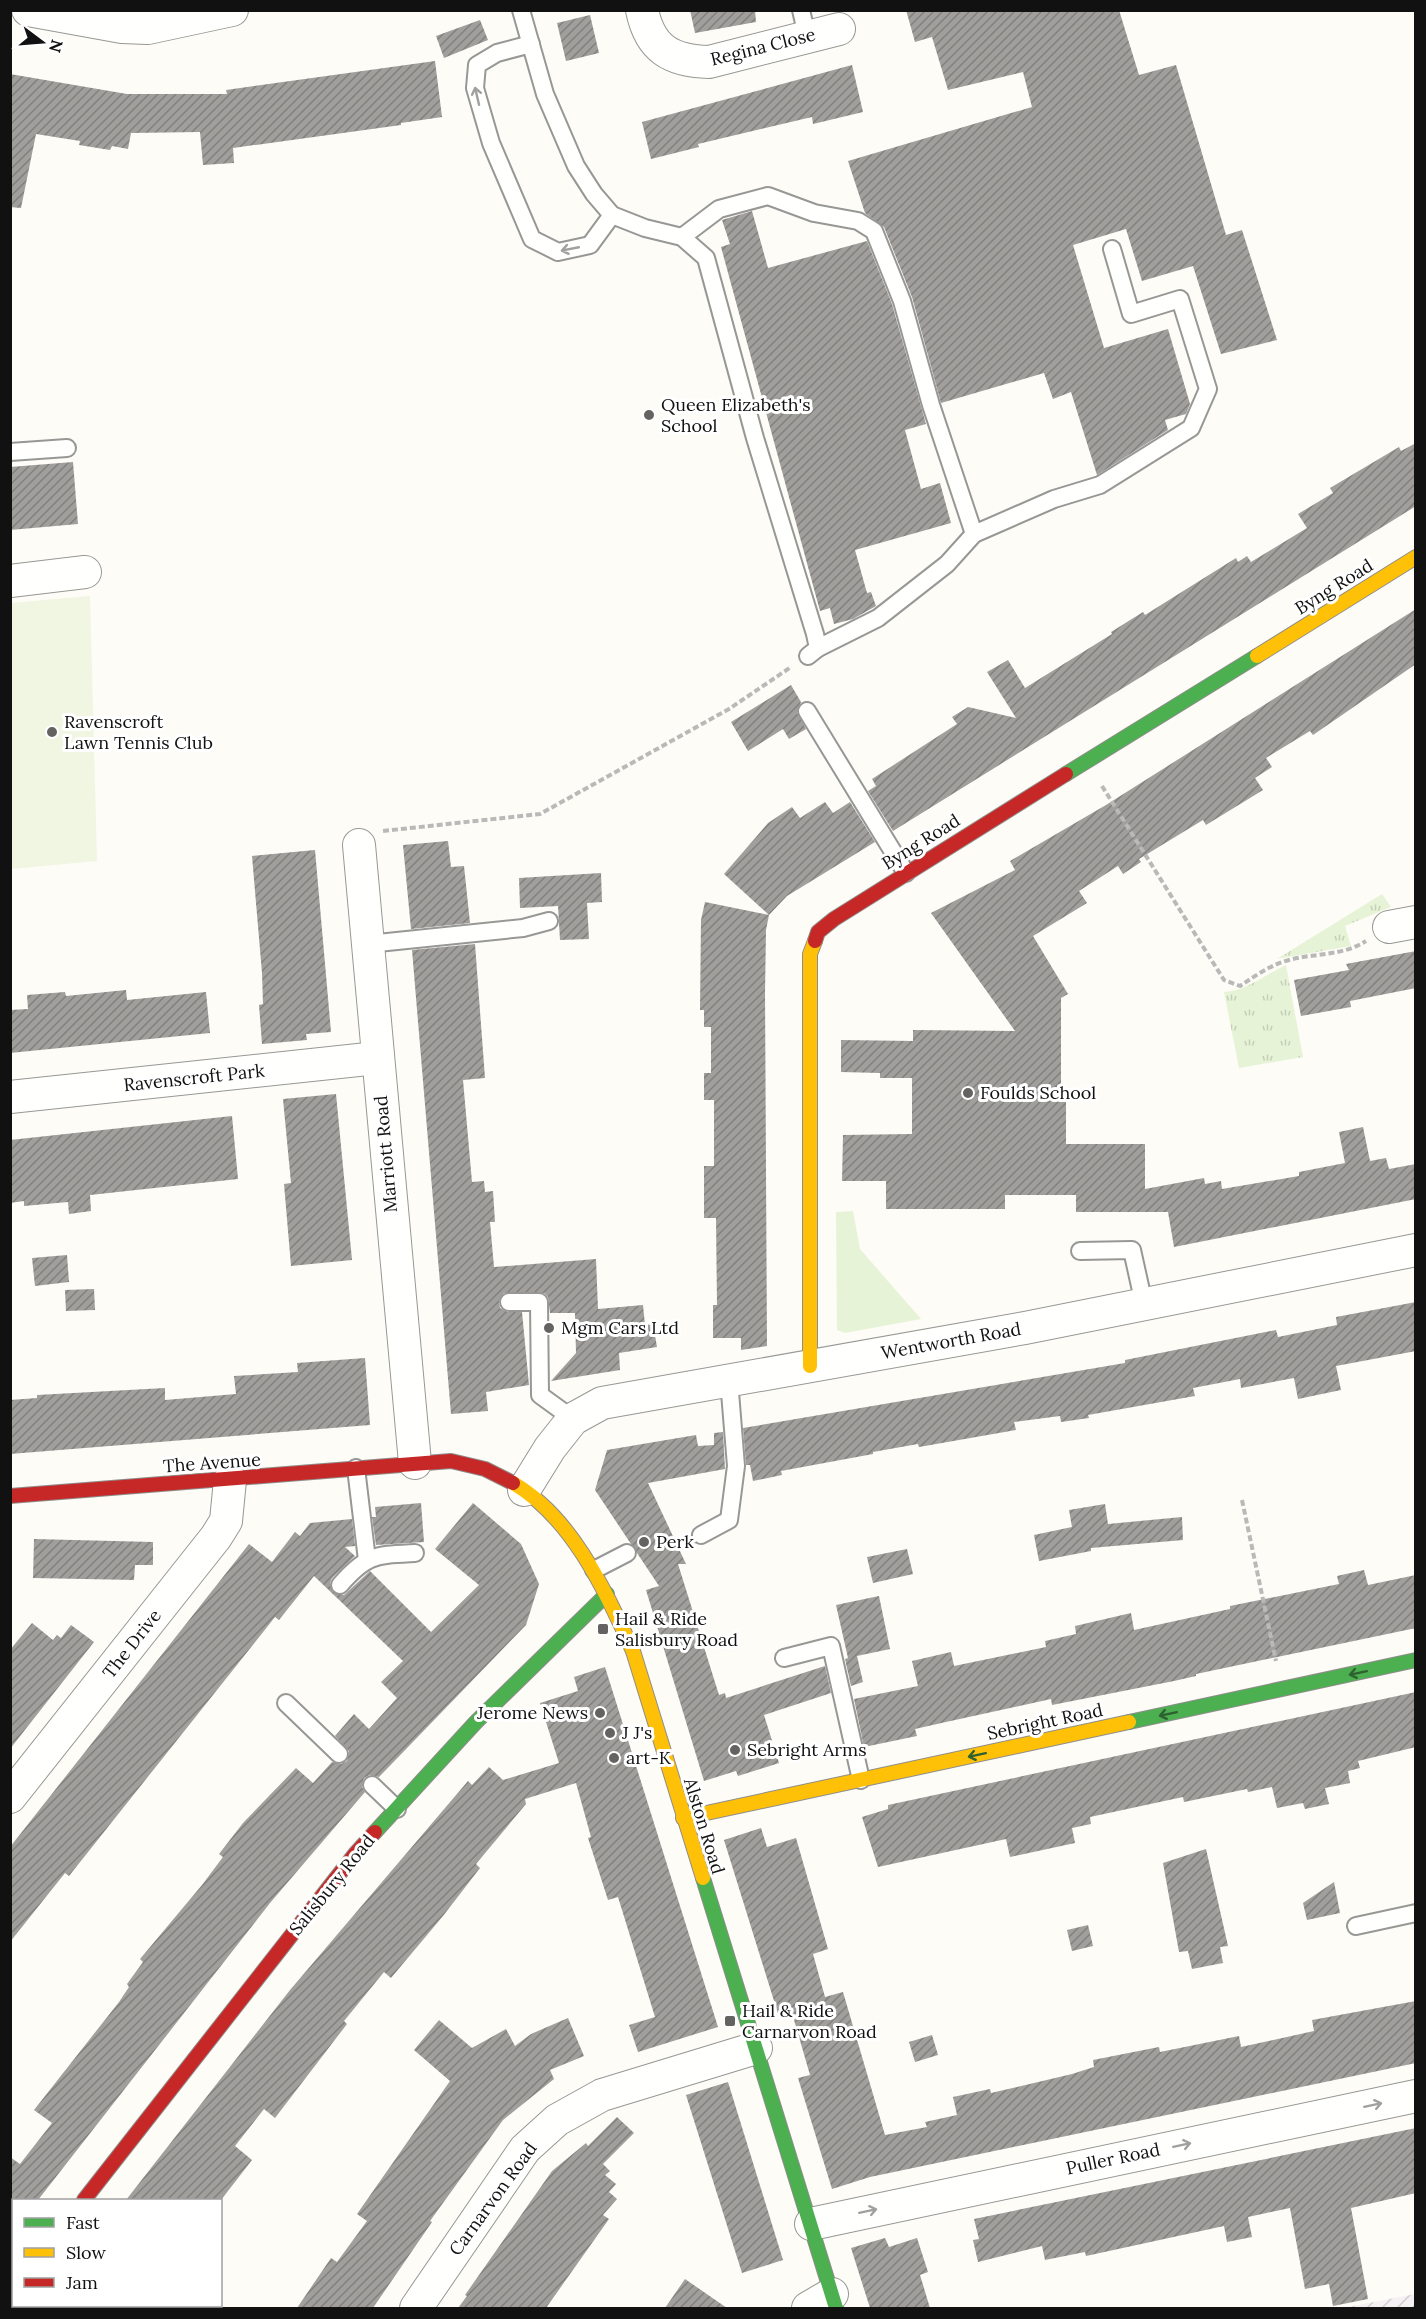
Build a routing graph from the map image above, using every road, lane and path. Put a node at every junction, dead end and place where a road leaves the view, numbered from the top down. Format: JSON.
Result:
{"nodes":[{"id":1,"x":28,"y":10,"type":"edge"},
{"id":2,"x":232,"y":10,"type":"edge"},
{"id":3,"x":521,"y":10,"type":"edge"},
{"id":4,"x":642,"y":10,"type":"edge"},
{"id":5,"x":149,"y":19,"type":"edge"},
{"id":6,"x":804,"y":23,"type":"edge"},
{"id":7,"x":839,"y":29,"type":"dead end"},
{"id":8,"x":531,"y":44,"type":"junction"},
{"id":9,"x":612,"y":215,"type":"junction"},
{"id":10,"x":682,"y":237,"type":"junction"},
{"id":11,"x":1112,"y":249,"type":"dead end"},
{"id":12,"x":67,"y":448,"type":"dead end"},
{"id":13,"x":10,"y":452,"type":"edge"},
{"id":14,"x":974,"y":534,"type":"junction"},
{"id":15,"x":1416,"y":557,"type":"edge"},
{"id":16,"x":85,"y":572,"type":"dead end"},
{"id":17,"x":10,"y":581,"type":"edge"},
{"id":18,"x":813,"y":652,"type":"junction"},
{"id":19,"x":807,"y":711,"type":"dead end"},
{"id":20,"x":1088,"y":762,"type":"junction"},
{"id":21,"x":367,"y":838,"type":"joint"},
{"id":22,"x":906,"y":873,"type":"junction"},
{"id":23,"x":549,"y":921,"type":"dead end"},
{"id":24,"x":1402,"y":924,"type":"edge"},
{"id":25,"x":368,"y":945,"type":"junction"},
{"id":26,"x":377,"y":1058,"type":"junction"},
{"id":27,"x":10,"y":1097,"type":"edge"},
{"id":28,"x":1416,"y":1250,"type":"edge"},
{"id":29,"x":1080,"y":1251,"type":"dead end"},
{"id":30,"x":509,"y":1302,"type":"dead end"},
{"id":31,"x":1144,"y":1304,"type":"junction"},
{"id":32,"x":810,"y":1366,"type":"junction"},
{"id":33,"x":729,"y":1380,"type":"junction"},
{"id":34,"x":573,"y":1419,"type":"junction"},
{"id":35,"x":415,"y":1462,"type":"junction"},
{"id":36,"x":356,"y":1468,"type":"junction"},
{"id":37,"x":230,"y":1480,"type":"junction"},
{"id":38,"x":524,"y":1490,"type":"junction"},
{"id":39,"x":10,"y":1496,"type":"edge"},
{"id":40,"x":1242,"y":1500,"type":"dead end"},
{"id":41,"x":701,"y":1535,"type":"dead end"},
{"id":42,"x":627,"y":1553,"type":"dead end"},
{"id":43,"x":415,"y":1554,"type":"dead end"},
{"id":44,"x":368,"y":1560,"type":"junction"},
{"id":45,"x":594,"y":1570,"type":"junction"},
{"id":46,"x":340,"y":1585,"type":"dead end"},
{"id":47,"x":607,"y":1594,"type":"junction"},
{"id":48,"x":783,"y":1658,"type":"dead end"},
{"id":49,"x":1416,"y":1660,"type":"edge"},
{"id":50,"x":1282,"y":1689,"type":"junction"},
{"id":51,"x":286,"y":1703,"type":"dead end"},
{"id":52,"x":339,"y":1754,"type":"dead end"},
{"id":53,"x":861,"y":1780,"type":"junction"},
{"id":54,"x":372,"y":1785,"type":"dead end"},
{"id":55,"x":10,"y":1797,"type":"edge"},
{"id":56,"x":397,"y":1809,"type":"junction"},
{"id":57,"x":683,"y":1818,"type":"junction"},
{"id":58,"x":1416,"y":1913,"type":"edge"},
{"id":59,"x":1356,"y":1926,"type":"dead end"},
{"id":60,"x":756,"y":2048,"type":"junction"},
{"id":61,"x":1416,"y":2096,"type":"edge"},
{"id":62,"x":85,"y":2199,"type":"edge"},
{"id":63,"x":811,"y":2224,"type":"junction"},
{"id":64,"x":825,"y":2304,"type":"edge"},
{"id":65,"x":416,"y":2308,"type":"edge"}],
"edges":[{"from":1,"to":5,"type":"street"},
{"from":2,"to":5,"type":"street"},
{"from":3,"to":8,"type":"lane"},
{"from":4,"to":6,"type":"street","name":"Regina Close"},
{"from":6,"to":7,"type":"street","name":"Regina Close"},
{"from":8,"to":9,"type":"lane"},
{"from":9,"to":8,"type":"lane","one_way":true},
{"from":9,"to":10,"type":"lane"},
{"from":10,"to":14,"type":"lane"},
{"from":10,"to":18,"type":"lane"},
{"from":11,"to":14,"type":"lane"},
{"from":12,"to":13,"type":"lane"},
{"from":14,"to":18,"type":"lane"},
{"from":15,"to":20,"type":"street","name":"Byng Road"},
{"from":16,"to":17,"type":"street"},
{"from":18,"to":21,"type":"path"},
{"from":19,"to":22,"type":"lane"},
{"from":20,"to":22,"type":"street","name":"Byng Road"},
{"from":20,"to":24,"type":"path"},
{"from":21,"to":25,"type":"street","name":"Marriott Road"},
{"from":22,"to":32,"type":"street","name":"Byng Road"},
{"from":23,"to":25,"type":"lane"},
{"from":25,"to":26,"type":"street","name":"Marriott Road"},
{"from":26,"to":27,"type":"street","name":"Ravenscroft Park"},
{"from":26,"to":35,"type":"street","name":"Marriott Road"},
{"from":28,"to":31,"type":"street","name":"Wentworth Road"},
{"from":29,"to":31,"type":"lane"},
{"from":30,"to":34,"type":"lane"},
{"from":31,"to":32,"type":"street","name":"Wentworth Road"},
{"from":32,"to":33,"type":"street","name":"Wentworth Road"},
{"from":33,"to":34,"type":"street","name":"Wentworth Road"},
{"from":33,"to":41,"type":"lane"},
{"from":34,"to":38,"type":"street","name":"Wentworth Road"},
{"from":35,"to":36,"type":"street","name":"The Avenue"},
{"from":35,"to":38,"type":"street","name":"Alston Road"},
{"from":36,"to":37,"type":"street","name":"The Avenue"},
{"from":36,"to":44,"type":"lane"},
{"from":37,"to":39,"type":"street","name":"The Avenue"},
{"from":37,"to":55,"type":"street","name":"The Drive"},
{"from":38,"to":45,"type":"street","name":"Alston Road"},
{"from":40,"to":50,"type":"path"},
{"from":42,"to":45,"type":"lane"},
{"from":43,"to":44,"type":"lane"},
{"from":44,"to":46,"type":"lane"},
{"from":45,"to":47,"type":"street","name":"Alston Road"},
{"from":47,"to":56,"type":"street","name":"Salisbury Road"},
{"from":47,"to":57,"type":"street","name":"Alston Road"},
{"from":48,"to":53,"type":"lane"},
{"from":49,"to":50,"type":"street","name":"Sebright Road","one_way":true},
{"from":50,"to":53,"type":"street","name":"Sebright Road","one_way":true},
{"from":51,"to":52,"type":"lane"},
{"from":53,"to":57,"type":"street","name":"Sebright Road"},
{"from":54,"to":56,"type":"lane"},
{"from":56,"to":62,"type":"street","name":"Salisbury Road"},
{"from":57,"to":60,"type":"street","name":"Alston Road"},
{"from":58,"to":59,"type":"lane"},
{"from":60,"to":63,"type":"street","name":"Alston Road"},
{"from":60,"to":65,"type":"street","name":"Carnarvon Road"},
{"from":63,"to":61,"type":"street","name":"Puller Road","one_way":true},
{"from":63,"to":64,"type":"street","name":"Alston Road"}]}
